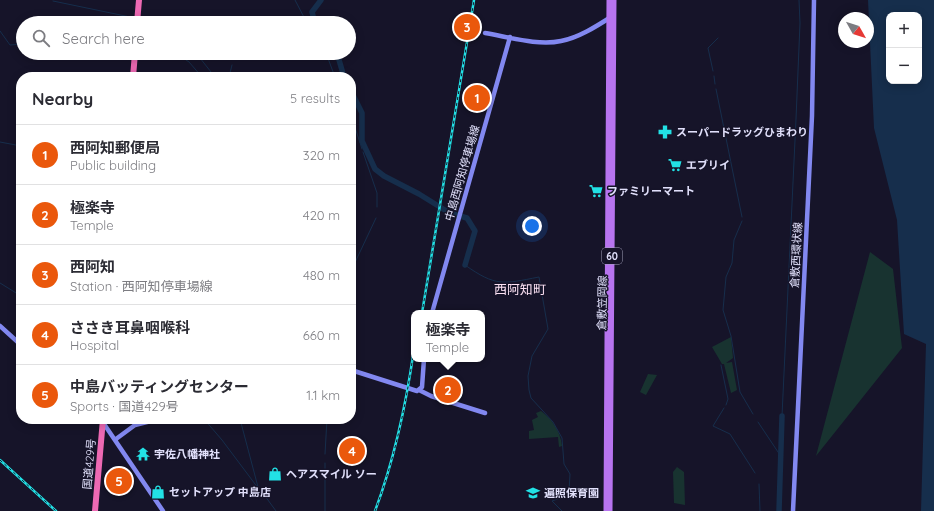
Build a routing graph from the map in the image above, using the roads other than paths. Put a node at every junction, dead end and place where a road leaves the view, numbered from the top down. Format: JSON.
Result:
{"nodes":[{"id":1,"x":139,"y":0,"type":"edge"},
{"id":2,"x":609,"y":0,"type":"edge"},
{"id":3,"x":614,"y":0,"type":"edge"},
{"id":4,"x":814,"y":0,"type":"edge"},
{"id":5,"x":138,"y":16,"type":"edge"},
{"id":6,"x":614,"y":16,"type":"junction"},
{"id":7,"x":609,"y":19,"type":"junction"},
{"id":8,"x":486,"y":33,"type":"dead end"},
{"id":9,"x":510,"y":38,"type":"junction"},
{"id":10,"x":134,"y":60,"type":"edge"},
{"id":11,"x":133,"y":72,"type":"edge"},
{"id":12,"x":433,"y":310,"type":"edge"},
{"id":13,"x":0,"y":326,"type":"edge"},
{"id":14,"x":16,"y":340,"type":"edge"},
{"id":15,"x":424,"y":362,"type":"edge"},
{"id":16,"x":356,"y":372,"type":"edge"},
{"id":17,"x":419,"y":390,"type":"junction"},
{"id":18,"x":485,"y":413,"type":"dead end"},
{"id":19,"x":102,"y":424,"type":"edge"},
{"id":20,"x":105,"y":424,"type":"edge"},
{"id":21,"x":139,"y":424,"type":"edge"},
{"id":22,"x":116,"y":439,"type":"junction"},
{"id":23,"x":95,"y":511,"type":"edge"},
{"id":24,"x":163,"y":511,"type":"edge"},
{"id":25,"x":606,"y":511,"type":"edge"},
{"id":26,"x":610,"y":511,"type":"edge"},
{"id":27,"x":793,"y":511,"type":"edge"}],
"edges":[{"from":1,"to":5,"type":"highway"},
{"from":2,"to":7,"type":"main road","name":"倉敷笠岡線","number":"60"},
{"from":3,"to":6,"type":"main road","name":"倉敷笠岡線","number":"60"},
{"from":4,"to":27,"type":"main road","name":"倉敷西環状線"},
{"from":6,"to":7,"type":"main road"},
{"from":6,"to":26,"type":"main road","name":"倉敷笠岡線","number":"60"},
{"from":7,"to":9,"type":"main road"},
{"from":7,"to":25,"type":"main road","name":"倉敷笠岡線","number":"60"},
{"from":8,"to":9,"type":"main road"},
{"from":9,"to":12,"type":"main road","name":"中島西阿知停車場線"},
{"from":10,"to":11,"type":"highway"},
{"from":13,"to":14,"type":"main road"},
{"from":15,"to":17,"type":"main road"},
{"from":16,"to":17,"type":"main road"},
{"from":17,"to":18,"type":"main road"},
{"from":19,"to":23,"type":"highway","name":"国道429号"},
{"from":20,"to":22,"type":"main road"},
{"from":21,"to":22,"type":"main road"},
{"from":22,"to":24,"type":"main road"}]}
